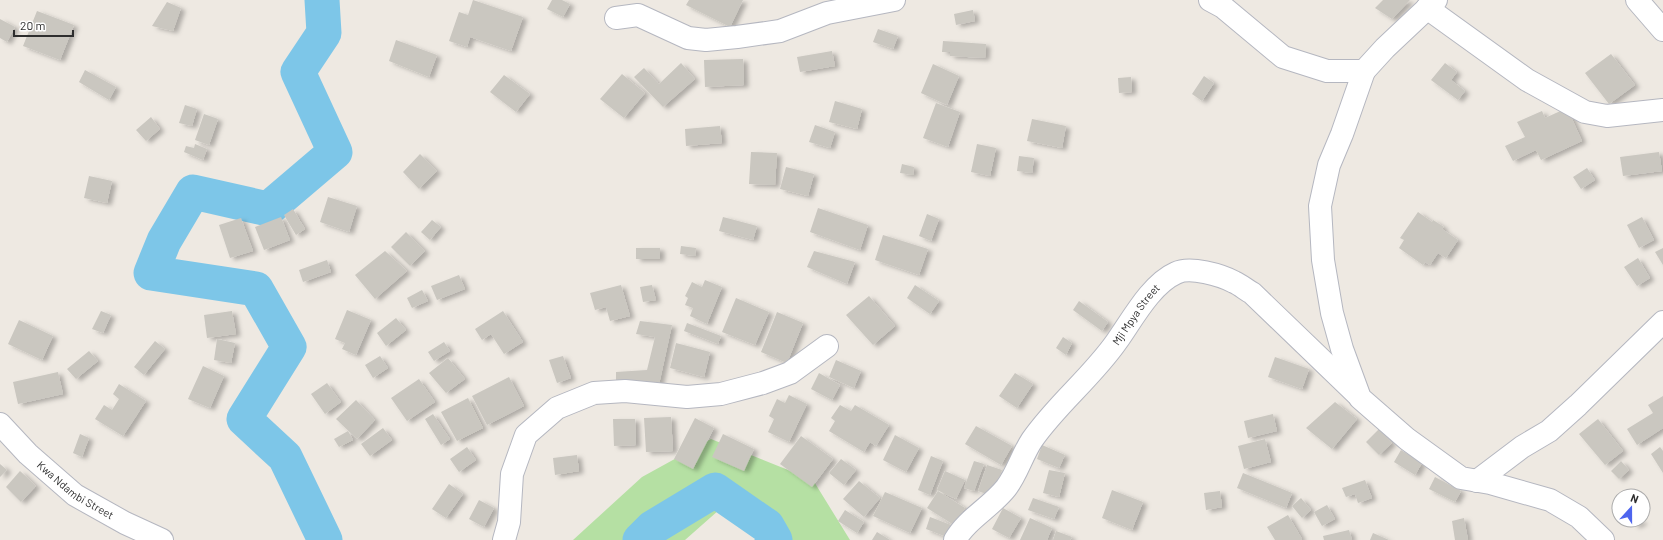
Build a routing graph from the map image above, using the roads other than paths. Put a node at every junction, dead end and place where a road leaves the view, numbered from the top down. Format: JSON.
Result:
{"nodes":[{"id":1,"x":894,"y":0,"type":"edge"},
{"id":2,"x":1210,"y":0,"type":"edge"},
{"id":3,"x":1637,"y":0,"type":"edge"},
{"id":4,"x":1432,"y":4,"type":"edge"},
{"id":5,"x":616,"y":18,"type":"dead end"},
{"id":6,"x":1663,"y":30,"type":"edge"},
{"id":7,"x":1364,"y":71,"type":"junction"},
{"id":8,"x":1663,"y":110,"type":"edge"},
{"id":9,"x":1663,"y":322,"type":"edge"},
{"id":10,"x":827,"y":346,"type":"dead end"},
{"id":11,"x":1360,"y":398,"type":"junction"},
{"id":12,"x":0,"y":424,"type":"edge"},
{"id":13,"x":1477,"y":481,"type":"junction"},
{"id":14,"x":162,"y":540,"type":"edge"},
{"id":15,"x":504,"y":540,"type":"edge"},
{"id":16,"x":955,"y":540,"type":"edge"},
{"id":17,"x":1603,"y":540,"type":"edge"}],
"edges":[{"from":1,"to":5,"type":"street"},
{"from":2,"to":7,"type":"street"},
{"from":3,"to":6,"type":"street"},
{"from":4,"to":7,"type":"street"},
{"from":4,"to":8,"type":"street"},
{"from":7,"to":11,"type":"street"},
{"from":9,"to":13,"type":"street"},
{"from":10,"to":15,"type":"street"},
{"from":11,"to":13,"type":"street","name":"Mji Mpya Street"},
{"from":11,"to":16,"type":"street","name":"Mji Mpya Street"},
{"from":12,"to":14,"type":"street","name":"Kwa Ndambi Street"},
{"from":13,"to":17,"type":"street","name":"Mji Mpya Street"}]}
